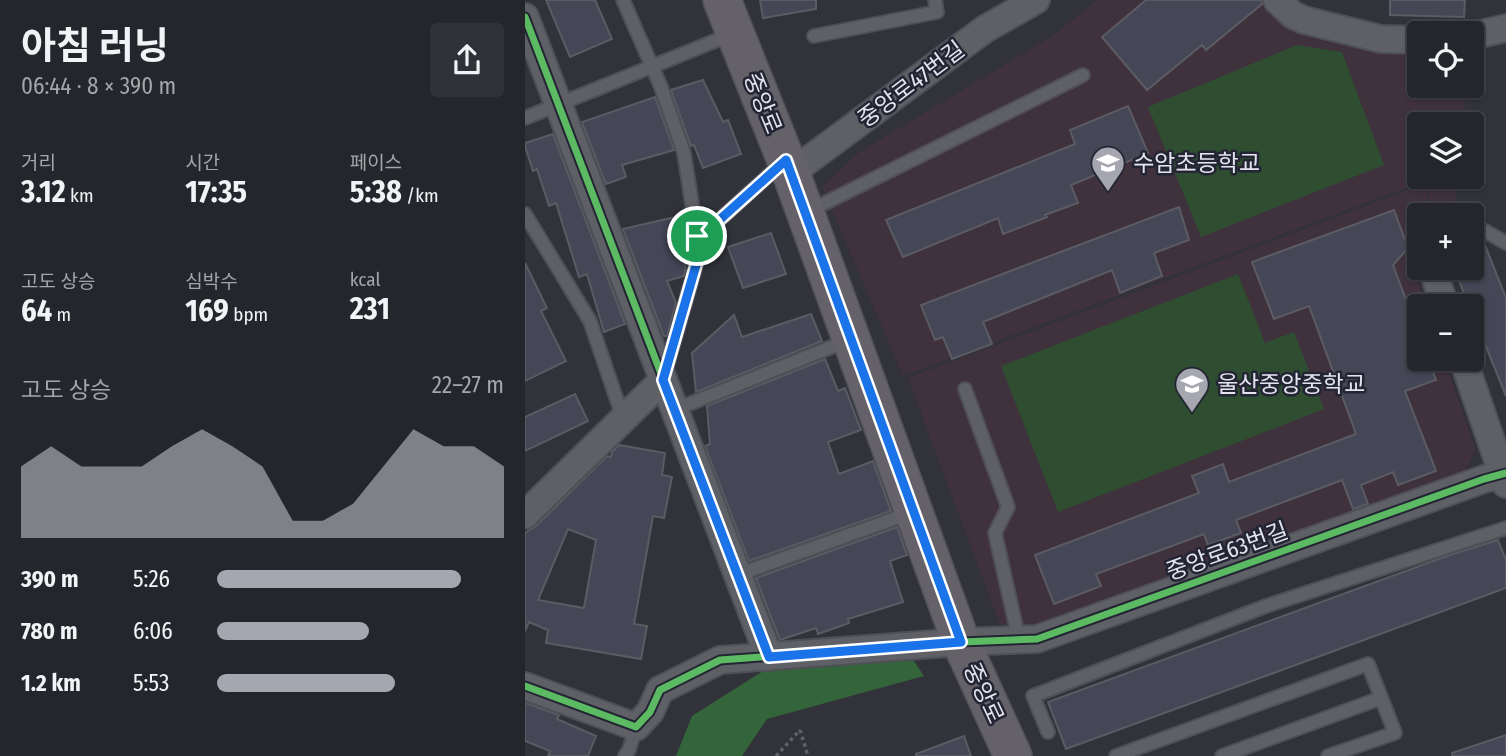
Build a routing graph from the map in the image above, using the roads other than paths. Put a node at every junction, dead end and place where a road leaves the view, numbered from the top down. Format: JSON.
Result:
{"nodes":[{"id":1,"x":623,"y":0,"type":"edge"},
{"id":2,"x":722,"y":0,"type":"edge"},
{"id":3,"x":935,"y":0,"type":"edge"},
{"id":4,"x":1035,"y":0,"type":"edge"},
{"id":5,"x":1277,"y":0,"type":"edge"},
{"id":6,"x":525,"y":17,"type":"edge"},
{"id":7,"x":1506,"y":28,"type":"edge"},
{"id":8,"x":735,"y":33,"type":"junction"},
{"id":9,"x":1484,"y":33,"type":"edge"},
{"id":10,"x":814,"y":36,"type":"dead end"},
{"id":11,"x":1407,"y":40,"type":"edge"},
{"id":12,"x":651,"y":67,"type":"junction"},
{"id":13,"x":1083,"y":75,"type":"dead end"},
{"id":14,"x":558,"y":105,"type":"junction"},
{"id":15,"x":525,"y":118,"type":"edge"},
{"id":16,"x":788,"y":166,"type":"junction"},
{"id":17,"x":805,"y":213,"type":"junction"},
{"id":18,"x":525,"y":214,"type":"edge"},
{"id":19,"x":1484,"y":231,"type":"edge"},
{"id":20,"x":697,"y":236,"type":"junction"},
{"id":21,"x":1506,"y":243,"type":"edge"},
{"id":22,"x":851,"y":339,"type":"junction"},
{"id":23,"x":1467,"y":371,"type":"edge"},
{"id":24,"x":663,"y":380,"type":"junction"},
{"id":25,"x":965,"y":389,"type":"dead end"},
{"id":26,"x":674,"y":410,"type":"junction"},
{"id":27,"x":623,"y":418,"type":"junction"},
{"id":28,"x":1505,"y":477,"type":"edge"},
{"id":29,"x":913,"y":512,"type":"junction"},
{"id":30,"x":525,"y":515,"type":"edge"},
{"id":31,"x":1506,"y":528,"type":"edge"},
{"id":32,"x":737,"y":575,"type":"junction"},
{"id":33,"x":1019,"y":640,"type":"junction"},
{"id":34,"x":961,"y":642,"type":"junction"},
{"id":35,"x":769,"y":657,"type":"junction"},
{"id":36,"x":525,"y":686,"type":"edge"},
{"id":37,"x":1381,"y":698,"type":"junction"},
{"id":38,"x":636,"y":727,"type":"junction"},
{"id":39,"x":1048,"y":732,"type":"dead end"},
{"id":40,"x":625,"y":756,"type":"edge"},
{"id":41,"x":1013,"y":756,"type":"edge"},
{"id":42,"x":1116,"y":756,"type":"edge"},
{"id":43,"x":1222,"y":756,"type":"edge"},
{"id":44,"x":1328,"y":756,"type":"edge"}],
"edges":[{"from":1,"to":12,"type":"lane"},
{"from":2,"to":8,"type":"main road","name":"중앙로"},
{"from":3,"to":10,"type":"lane"},
{"from":4,"to":16,"type":"street","name":"중앙로47번길"},
{"from":5,"to":11,"type":"street"},
{"from":6,"to":14,"type":"street"},
{"from":7,"to":9,"type":"street"},
{"from":8,"to":12,"type":"lane"},
{"from":8,"to":16,"type":"main road","name":"중앙로"},
{"from":12,"to":14,"type":"lane"},
{"from":12,"to":20,"type":"lane"},
{"from":13,"to":17,"type":"lane"},
{"from":14,"to":15,"type":"lane"},
{"from":14,"to":24,"type":"street"},
{"from":16,"to":17,"type":"main road","name":"중앙로"},
{"from":16,"to":20,"type":"lane"},
{"from":17,"to":22,"type":"main road","name":"중앙로"},
{"from":18,"to":27,"type":"lane"},
{"from":19,"to":21,"type":"lane"},
{"from":20,"to":24,"type":"lane"},
{"from":22,"to":26,"type":"lane"},
{"from":22,"to":29,"type":"main road","name":"중앙로"},
{"from":23,"to":28,"type":"street"},
{"from":24,"to":26,"type":"street"},
{"from":24,"to":27,"type":"street"},
{"from":25,"to":33,"type":"lane"},
{"from":26,"to":32,"type":"street"},
{"from":27,"to":30,"type":"street"},
{"from":28,"to":33,"type":"street","name":"중앙로63번길"},
{"from":29,"to":32,"type":"lane"},
{"from":29,"to":34,"type":"main road","name":"중앙로"},
{"from":31,"to":39,"type":"lane"},
{"from":32,"to":35,"type":"street"},
{"from":33,"to":34,"type":"street","name":"중앙로63번길"},
{"from":34,"to":35,"type":"street","name":"중앙로63번길"},
{"from":34,"to":41,"type":"main road","name":"중앙로"},
{"from":35,"to":38,"type":"street","name":"중앙로63번길"},
{"from":36,"to":38,"type":"street"},
{"from":37,"to":42,"type":"lane"},
{"from":37,"to":43,"type":"lane"},
{"from":37,"to":44,"type":"lane"},
{"from":38,"to":40,"type":"lane"}]}
